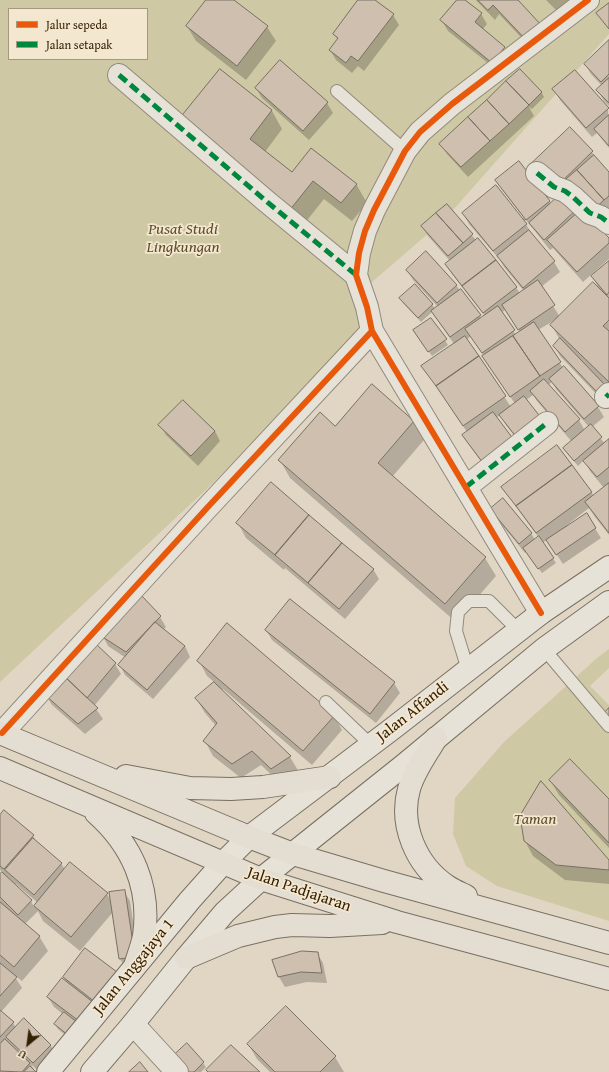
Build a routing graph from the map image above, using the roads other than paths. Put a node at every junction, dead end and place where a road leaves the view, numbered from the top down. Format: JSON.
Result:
{"nodes":[{"id":1,"x":588,"y":0,"type":"edge"},
{"id":2,"x":119,"y":75,"type":"dead end"},
{"id":3,"x":337,"y":91,"type":"dead end"},
{"id":4,"x":405,"y":150,"type":"junction"},
{"id":5,"x":537,"y":173,"type":"dead end"},
{"id":6,"x":609,"y":224,"type":"edge"},
{"id":7,"x":356,"y":275,"type":"junction"},
{"id":8,"x":372,"y":331,"type":"junction"},
{"id":9,"x":547,"y":423,"type":"dead end"},
{"id":10,"x":466,"y":487,"type":"junction"},
{"id":11,"x":609,"y":567,"type":"edge"},
{"id":12,"x":609,"y":602,"type":"edge"},
{"id":13,"x":541,"y":613,"type":"junction"},
{"id":14,"x":518,"y":631,"type":"junction"},
{"id":15,"x":544,"y":649,"type":"junction"},
{"id":16,"x":468,"y":670,"type":"junction"},
{"id":17,"x":326,"y":702,"type":"dead end"},
{"id":18,"x":609,"y":726,"type":"edge"},
{"id":19,"x":1,"y":733,"type":"edge"},
{"id":20,"x":436,"y":738,"type":"junction"},
{"id":21,"x":371,"y":745,"type":"junction"},
{"id":22,"x":0,"y":768,"type":"edge"},
{"id":23,"x":86,"y":769,"type":"junction"},
{"id":24,"x":330,"y":777,"type":"junction"},
{"id":25,"x":90,"y":807,"type":"junction"},
{"id":26,"x":249,"y":837,"type":"junction"},
{"id":27,"x":293,"y":854,"type":"junction"},
{"id":28,"x":222,"y":863,"type":"junction"},
{"id":29,"x":261,"y":880,"type":"junction"},
{"id":30,"x":493,"y":910,"type":"junction"},
{"id":31,"x":397,"y":922,"type":"junction"},
{"id":32,"x":609,"y":943,"type":"edge"},
{"id":33,"x":186,"y":958,"type":"junction"},
{"id":34,"x":135,"y":966,"type":"junction"},
{"id":35,"x":609,"y":979,"type":"edge"},
{"id":36,"x":133,"y":1024,"type":"junction"},
{"id":37,"x":48,"y":1072,"type":"edge"},
{"id":38,"x":92,"y":1072,"type":"edge"},
{"id":39,"x":177,"y":1072,"type":"edge"}],
"edges":[{"from":1,"to":4,"type":"street"},
{"from":2,"to":7,"type":"street"},
{"from":3,"to":4,"type":"lane"},
{"from":4,"to":7,"type":"street"},
{"from":5,"to":6,"type":"street"},
{"from":7,"to":8,"type":"street"},
{"from":8,"to":10,"type":"street"},
{"from":8,"to":19,"type":"street"},
{"from":9,"to":10,"type":"street"},
{"from":10,"to":13,"type":"street"},
{"from":11,"to":13,"type":"street","name":"Jalan Affandi"},
{"from":12,"to":15,"type":"street"},
{"from":13,"to":14,"type":"street","name":"Jalan Affandi"},
{"from":14,"to":16,"type":"street","name":"Jalan Affandi"},
{"from":14,"to":16,"type":"lane"},
{"from":15,"to":18,"type":"lane"},
{"from":15,"to":20,"type":"street"},
{"from":16,"to":21,"type":"street","name":"Jalan Affandi"},
{"from":17,"to":21,"type":"lane"},
{"from":19,"to":23,"type":"highway","name":"Jalan Padjajaran"},
{"from":20,"to":27,"type":"street"},
{"from":20,"to":30,"type":"highway"},
{"from":21,"to":24,"type":"street","name":"Jalan Affandi"},
{"from":22,"to":25,"type":"highway","name":"Jalan Padjajaran"},
{"from":23,"to":24,"type":"highway"},
{"from":23,"to":26,"type":"highway","name":"Jalan Padjajaran"},
{"from":24,"to":26,"type":"street","name":"Jalan Affandi"},
{"from":25,"to":28,"type":"highway","name":"Jalan Padjajaran"},
{"from":25,"to":34,"type":"highway"},
{"from":26,"to":27,"type":"highway","name":"Jalan Padjajaran"},
{"from":26,"to":28,"type":"street","name":"Jalan Affandi"},
{"from":27,"to":29,"type":"street"},
{"from":27,"to":30,"type":"highway","name":"Jalan Padjajaran"},
{"from":28,"to":29,"type":"highway","name":"Jalan Padjajaran"},
{"from":28,"to":34,"type":"street","name":"Jalan Anggajaya 1"},
{"from":29,"to":31,"type":"highway","name":"Jalan Padjajaran"},
{"from":29,"to":33,"type":"street"},
{"from":30,"to":32,"type":"highway","name":"Jalan Padjajaran"},
{"from":31,"to":33,"type":"highway"},
{"from":31,"to":35,"type":"highway","name":"Jalan Padjajaran"},
{"from":33,"to":36,"type":"street"},
{"from":34,"to":37,"type":"street","name":"Jalan Anggajaya 1"},
{"from":36,"to":38,"type":"street"},
{"from":36,"to":39,"type":"street"}]}
